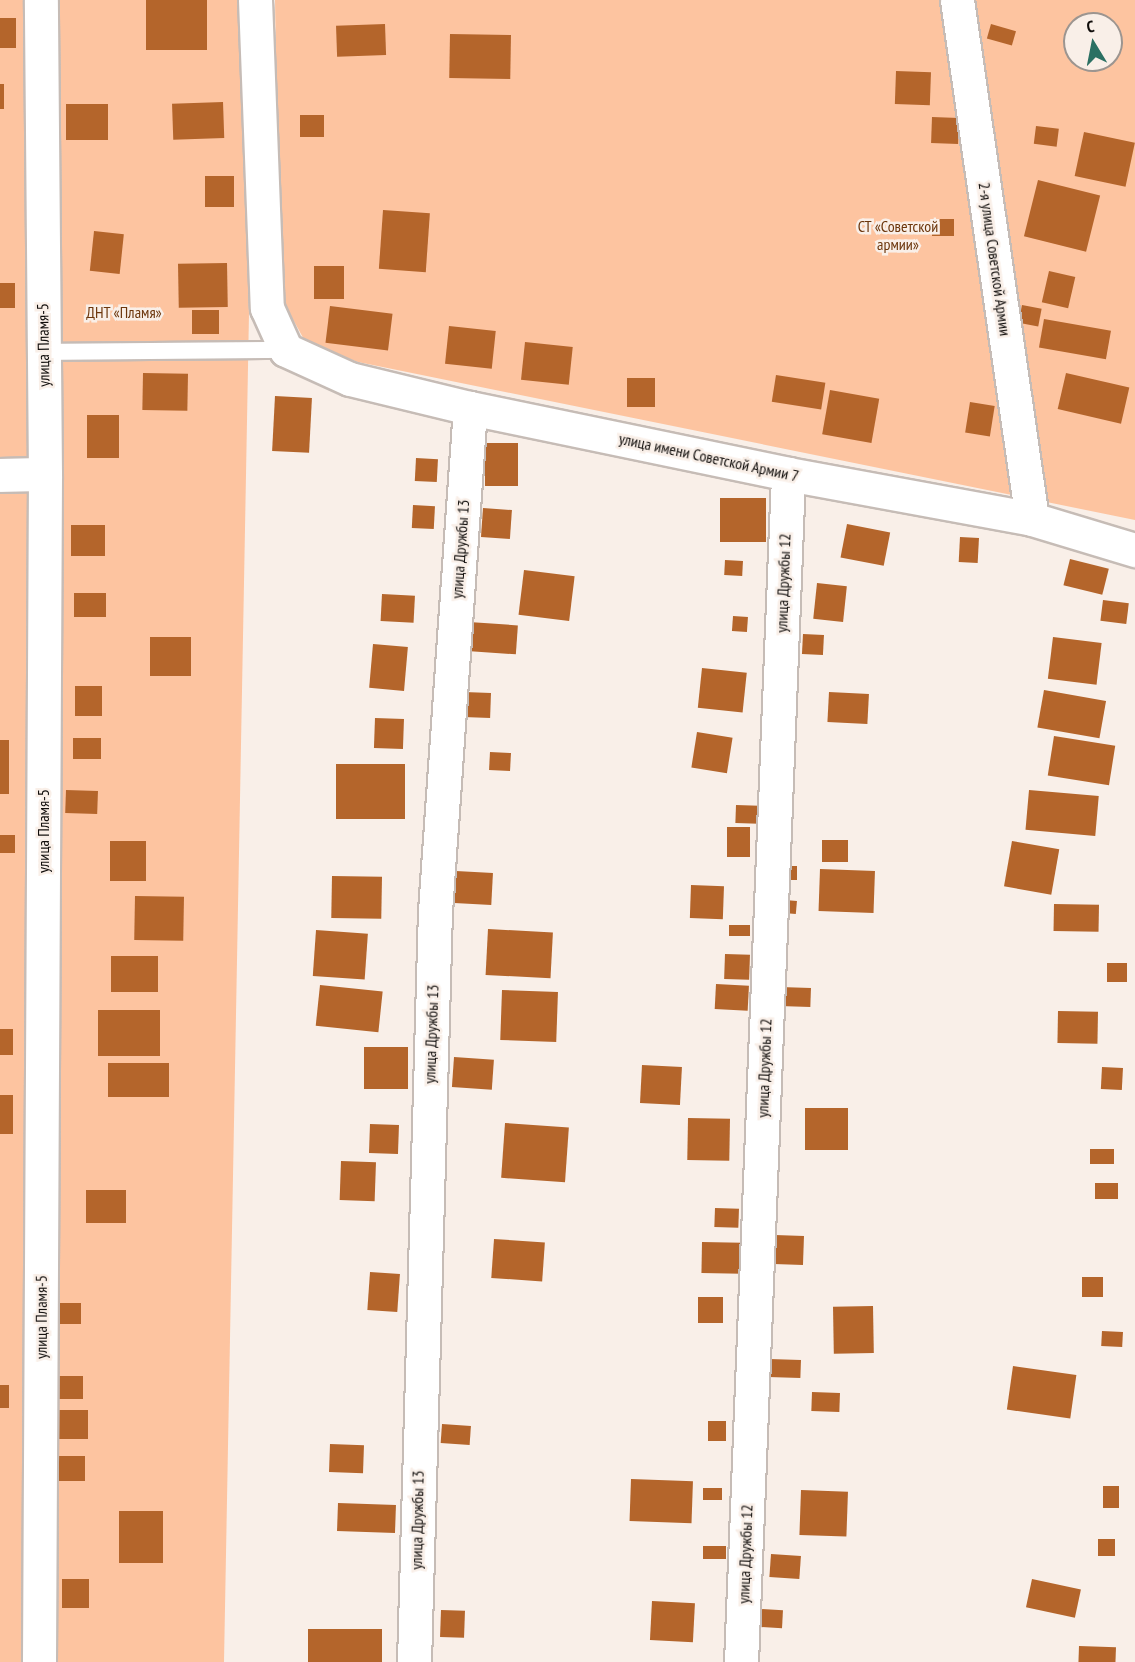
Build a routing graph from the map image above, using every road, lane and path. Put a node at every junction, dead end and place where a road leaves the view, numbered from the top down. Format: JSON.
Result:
{"nodes":[{"id":1,"x":41,"y":0,"type":"edge"},
{"id":2,"x":255,"y":0,"type":"edge"},
{"id":3,"x":957,"y":0,"type":"edge"},
{"id":4,"x":286,"y":350,"type":"junction"},
{"id":5,"x":43,"y":352,"type":"junction"},
{"id":6,"x":470,"y":408,"type":"junction"},
{"id":7,"x":45,"y":474,"type":"junction"},
{"id":8,"x":788,"y":474,"type":"junction"},
{"id":9,"x":0,"y":475,"type":"edge"},
{"id":10,"x":1032,"y":519,"type":"junction"},
{"id":11,"x":1135,"y":550,"type":"edge"},
{"id":12,"x":39,"y":1662,"type":"edge"},
{"id":13,"x":414,"y":1662,"type":"edge"},
{"id":14,"x":741,"y":1662,"type":"edge"}],
"edges":[{"from":1,"to":5,"type":"street","name":"улица Пламя-5"},
{"from":2,"to":4,"type":"street"},
{"from":3,"to":10,"type":"street","name":"2-я улица Советской Армии"},
{"from":4,"to":5,"type":"lane"},
{"from":4,"to":6,"type":"street","name":"улица имени Советской Армии 7"},
{"from":5,"to":7,"type":"street","name":"улица Пламя-5"},
{"from":6,"to":8,"type":"street","name":"улица имени Советской Армии 7"},
{"from":6,"to":13,"type":"street","name":"улица Дружбы 13"},
{"from":7,"to":9,"type":"street"},
{"from":7,"to":12,"type":"street","name":"улица Пламя-5"},
{"from":8,"to":10,"type":"street","name":"улица имени Советской Армии 7"},
{"from":8,"to":14,"type":"street","name":"улица Дружбы 12"},
{"from":10,"to":11,"type":"street","name":"улица имени Советской Армии 7"}]}
